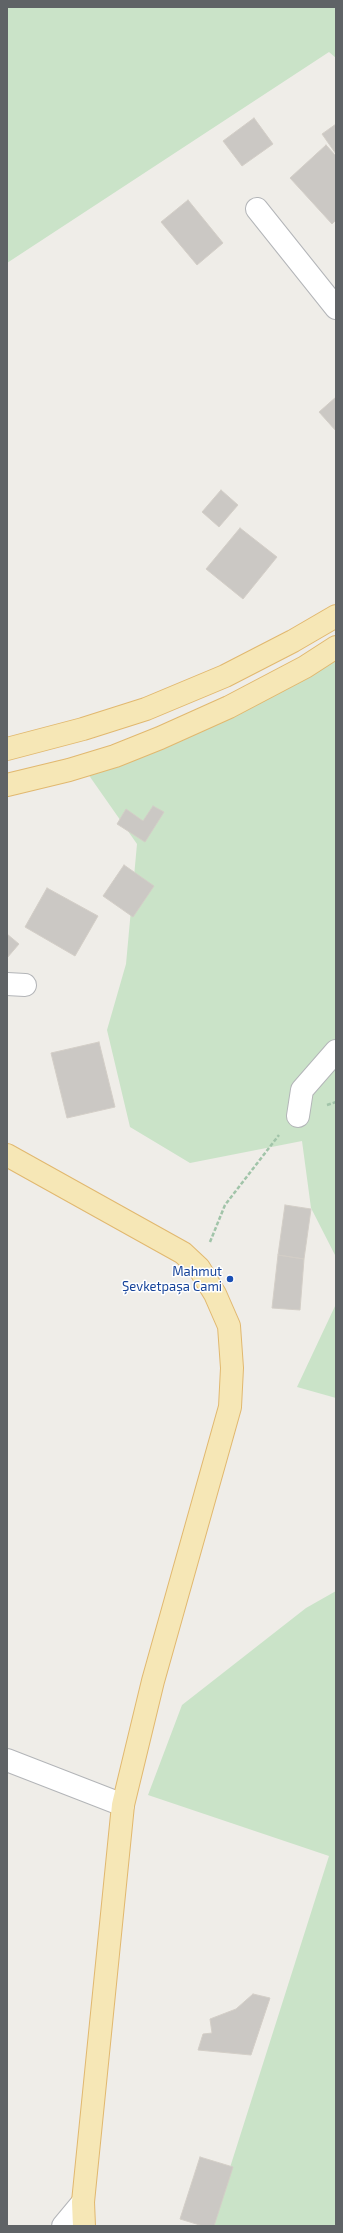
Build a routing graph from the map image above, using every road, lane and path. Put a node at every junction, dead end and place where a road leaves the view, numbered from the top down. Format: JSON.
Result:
{"nodes":[{"id":1,"x":257,"y":209,"type":"dead end"},
{"id":2,"x":336,"y":308,"type":"edge"},
{"id":3,"x":336,"y":616,"type":"edge"},
{"id":4,"x":336,"y":647,"type":"edge"},
{"id":5,"x":7,"y":749,"type":"edge"},
{"id":6,"x":7,"y":785,"type":"edge"},
{"id":7,"x":336,"y":1051,"type":"edge"},
{"id":8,"x":336,"y":1102,"type":"edge"},
{"id":9,"x":298,"y":1116,"type":"junction"},
{"id":10,"x":7,"y":1155,"type":"edge"},
{"id":11,"x":199,"y":1268,"type":"junction"},
{"id":12,"x":7,"y":1760,"type":"edge"},
{"id":13,"x":123,"y":1805,"type":"junction"},
{"id":14,"x":83,"y":2202,"type":"junction"},
{"id":15,"x":63,"y":2226,"type":"edge"},
{"id":16,"x":84,"y":2226,"type":"edge"}],
"edges":[{"from":1,"to":2,"type":"street"},
{"from":3,"to":5,"type":"main road"},
{"from":4,"to":6,"type":"main road"},
{"from":7,"to":9,"type":"street"},
{"from":8,"to":9,"type":"path"},
{"from":9,"to":11,"type":"path"},
{"from":10,"to":11,"type":"main road"},
{"from":11,"to":13,"type":"main road"},
{"from":12,"to":13,"type":"street"},
{"from":13,"to":14,"type":"main road"},
{"from":14,"to":15,"type":"street"},
{"from":14,"to":16,"type":"main road"}]}
